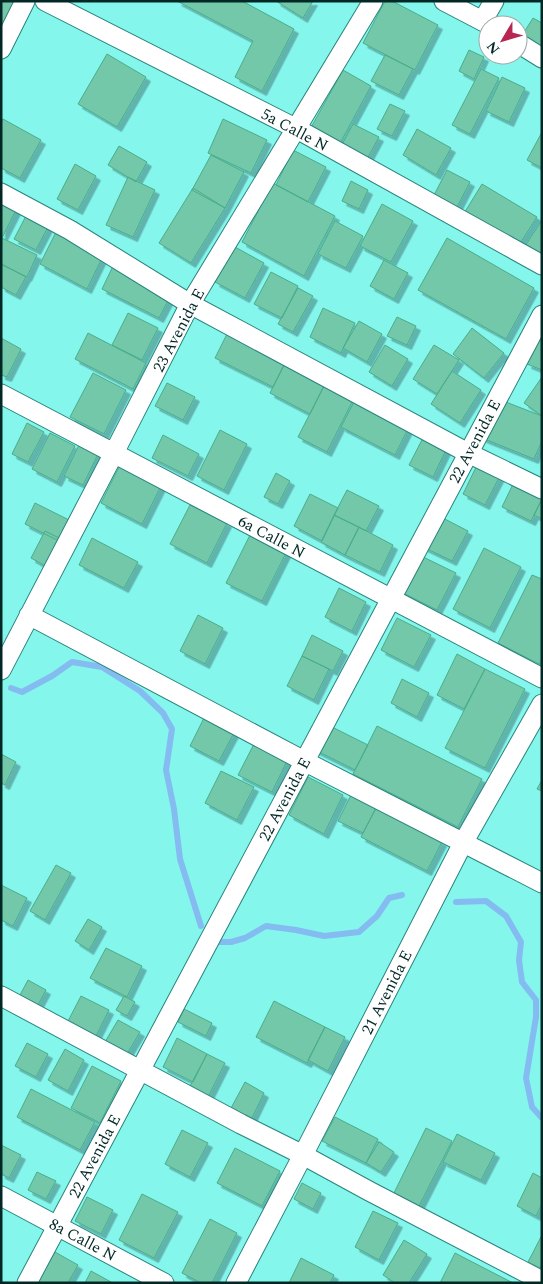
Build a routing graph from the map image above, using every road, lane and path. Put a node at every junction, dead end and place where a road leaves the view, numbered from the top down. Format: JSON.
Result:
{"nodes":[{"id":1,"x":25,"y":1,"type":"edge"},
{"id":2,"x":45,"y":1,"type":"edge"},
{"id":3,"x":373,"y":1,"type":"edge"},
{"id":4,"x":444,"y":1,"type":"edge"},
{"id":5,"x":494,"y":1,"type":"edge"},
{"id":6,"x":489,"y":15,"type":"edge"},
{"id":7,"x":478,"y":19,"type":"edge"},
{"id":8,"x":1,"y":48,"type":"edge"},
{"id":9,"x":528,"y":49,"type":"edge"},
{"id":10,"x":542,"y":58,"type":"edge"},
{"id":11,"x":297,"y":129,"type":"junction"},
{"id":12,"x":1,"y":193,"type":"edge"},
{"id":13,"x":542,"y":265,"type":"edge"},
{"id":14,"x":190,"y":304,"type":"junction"},
{"id":15,"x":542,"y":315,"type":"edge"},
{"id":16,"x":1,"y":394,"type":"edge"},
{"id":17,"x":468,"y":452,"type":"junction"},
{"id":18,"x":114,"y":453,"type":"junction"},
{"id":19,"x":542,"y":489,"type":"edge"},
{"id":20,"x":391,"y":598,"type":"junction"},
{"id":21,"x":30,"y":616,"type":"junction"},
{"id":22,"x":1,"y":670,"type":"edge"},
{"id":23,"x":542,"y":678,"type":"edge"},
{"id":24,"x":542,"y":704,"type":"edge"},
{"id":25,"x":304,"y":761,"type":"junction"},
{"id":26,"x":463,"y":843,"type":"junction"},
{"id":27,"x":542,"y":883,"type":"edge"},
{"id":28,"x":1,"y":996,"type":"edge"},
{"id":29,"x":140,"y":1070,"type":"junction"},
{"id":30,"x":303,"y":1155,"type":"junction"},
{"id":31,"x":1,"y":1196,"type":"edge"},
{"id":32,"x":57,"y":1226,"type":"junction"},
{"id":33,"x":542,"y":1281,"type":"edge"},
{"id":34,"x":27,"y":1283,"type":"edge"},
{"id":35,"x":164,"y":1283,"type":"edge"},
{"id":36,"x":236,"y":1283,"type":"edge"}],
"edges":[{"from":1,"to":8,"type":"street"},
{"from":2,"to":11,"type":"street","name":"5a Calle N"},
{"from":3,"to":11,"type":"street","name":"23 Avenida E"},
{"from":4,"to":7,"type":"street"},
{"from":5,"to":6,"type":"street"},
{"from":9,"to":10,"type":"street"},
{"from":11,"to":13,"type":"street","name":"5a Calle N"},
{"from":11,"to":14,"type":"street","name":"23 Avenida E"},
{"from":12,"to":14,"type":"street"},
{"from":14,"to":17,"type":"street"},
{"from":14,"to":18,"type":"street","name":"23 Avenida E"},
{"from":15,"to":17,"type":"street","name":"22 Avenida E"},
{"from":16,"to":18,"type":"street","name":"6a Calle N"},
{"from":17,"to":19,"type":"street"},
{"from":17,"to":20,"type":"street","name":"22 Avenida E"},
{"from":18,"to":20,"type":"street","name":"6a Calle N"},
{"from":18,"to":21,"type":"street","name":"23 Avenida E"},
{"from":20,"to":23,"type":"street","name":"6a Calle N"},
{"from":20,"to":25,"type":"street","name":"22 Avenida E"},
{"from":21,"to":22,"type":"street","name":"23 Avenida E"},
{"from":21,"to":25,"type":"street"},
{"from":24,"to":26,"type":"street","name":"21 Avenida E"},
{"from":25,"to":26,"type":"street"},
{"from":25,"to":29,"type":"street","name":"22 Avenida E"},
{"from":26,"to":27,"type":"street"},
{"from":26,"to":30,"type":"street","name":"21 Avenida E"},
{"from":28,"to":29,"type":"street"},
{"from":29,"to":30,"type":"street"},
{"from":29,"to":32,"type":"street","name":"22 Avenida E"},
{"from":30,"to":33,"type":"street"},
{"from":30,"to":36,"type":"street","name":"21 Avenida E"},
{"from":31,"to":32,"type":"street","name":"8a Calle N"},
{"from":32,"to":34,"type":"street","name":"22 Avenida E"},
{"from":32,"to":35,"type":"street","name":"8a Calle N"}]}
